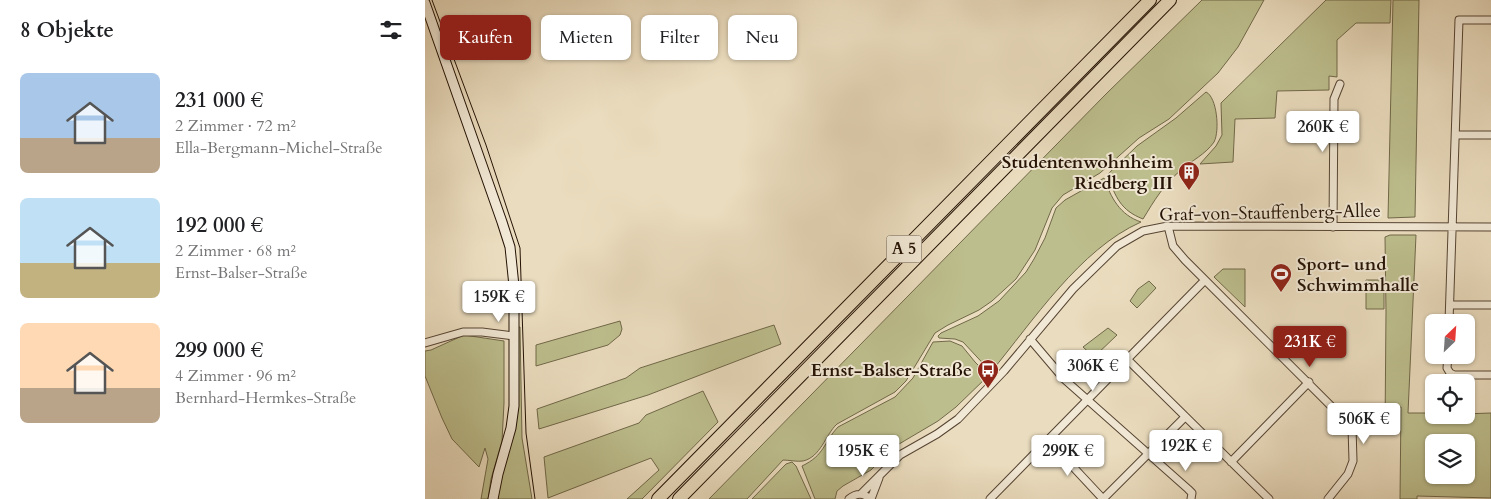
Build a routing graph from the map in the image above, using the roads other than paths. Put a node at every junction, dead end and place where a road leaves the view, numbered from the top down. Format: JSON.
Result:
{"nodes":[{"id":1,"x":1150,"y":0,"type":"edge"},
{"id":2,"x":1170,"y":0,"type":"edge"},
{"id":3,"x":425,"y":4,"type":"edge"},
{"id":4,"x":1491,"y":20,"type":"edge"},
{"id":5,"x":1339,"y":84,"type":"dead end"},
{"id":6,"x":1456,"y":135,"type":"junction"},
{"id":7,"x":1491,"y":135,"type":"edge"},
{"id":8,"x":1168,"y":226,"type":"junction"},
{"id":9,"x":1333,"y":227,"type":"junction"},
{"id":10,"x":1452,"y":227,"type":"junction"},
{"id":11,"x":1491,"y":227,"type":"edge"},
{"id":12,"x":1205,"y":280,"type":"junction"},
{"id":13,"x":1450,"y":305,"type":"junction"},
{"id":14,"x":1491,"y":305,"type":"edge"},
{"id":15,"x":1449,"y":314,"type":"edge"},
{"id":16,"x":514,"y":336,"type":"junction"},
{"id":17,"x":1030,"y":340,"type":"junction"},
{"id":18,"x":425,"y":343,"type":"edge"},
{"id":19,"x":1127,"y":359,"type":"junction"},
{"id":20,"x":1447,"y":364,"type":"edge"},
{"id":21,"x":1491,"y":375,"type":"edge"},
{"id":22,"x":1309,"y":382,"type":"junction"},
{"id":23,"x":1087,"y":400,"type":"junction"},
{"id":24,"x":1185,"y":417,"type":"junction"},
{"id":25,"x":1048,"y":440,"type":"junction"},
{"id":26,"x":1147,"y":453,"type":"junction"},
{"id":27,"x":1231,"y":462,"type":"junction"},
{"id":28,"x":880,"y":476,"type":"junction"},
{"id":29,"x":861,"y":494,"type":"junction"},
{"id":30,"x":493,"y":499,"type":"edge"},
{"id":31,"x":658,"y":499,"type":"edge"},
{"id":32,"x":679,"y":499,"type":"edge"},
{"id":33,"x":849,"y":499,"type":"edge"},
{"id":34,"x":871,"y":499,"type":"edge"},
{"id":35,"x":989,"y":499,"type":"edge"},
{"id":36,"x":1103,"y":499,"type":"edge"},
{"id":37,"x":1191,"y":499,"type":"edge"},
{"id":38,"x":1269,"y":499,"type":"edge"},
{"id":39,"x":1328,"y":499,"type":"edge"}],
"edges":[{"from":1,"to":31,"type":"highway","number":"A 5"},
{"from":2,"to":32,"type":"highway","number":"A 5"},
{"from":3,"to":16,"type":"main road"},
{"from":4,"to":6,"type":"street"},
{"from":5,"to":9,"type":"street"},
{"from":6,"to":7,"type":"street"},
{"from":6,"to":10,"type":"street"},
{"from":8,"to":9,"type":"street","name":"Graf-von-Stauffenberg-Allee"},
{"from":8,"to":12,"type":"street"},
{"from":8,"to":17,"type":"street","name":"Graf-von-Stauffenberg-Allee"},
{"from":9,"to":10,"type":"street","name":"Graf-von-Stauffenberg-Allee"},
{"from":10,"to":11,"type":"street","name":"Graf-von-Stauffenberg-Allee"},
{"from":10,"to":13,"type":"street"},
{"from":12,"to":19,"type":"street"},
{"from":12,"to":22,"type":"street"},
{"from":13,"to":14,"type":"street"},
{"from":13,"to":15,"type":"street"},
{"from":16,"to":18,"type":"street"},
{"from":16,"to":30,"type":"main road"},
{"from":17,"to":23,"type":"street"},
{"from":17,"to":28,"type":"street","name":"Graf-von-Stauffenberg-Allee"},
{"from":19,"to":23,"type":"street"},
{"from":19,"to":24,"type":"street"},
{"from":20,"to":21,"type":"street"},
{"from":22,"to":27,"type":"street"},
{"from":22,"to":39,"type":"street"},
{"from":23,"to":25,"type":"street"},
{"from":23,"to":26,"type":"street"},
{"from":24,"to":26,"type":"street"},
{"from":24,"to":27,"type":"street"},
{"from":25,"to":35,"type":"street"},
{"from":25,"to":36,"type":"street"},
{"from":26,"to":36,"type":"street"},
{"from":26,"to":37,"type":"street"},
{"from":27,"to":38,"type":"street"},
{"from":28,"to":29,"type":"street","name":"Graf-von-Stauffenberg-Allee"},
{"from":28,"to":34,"type":"street","name":"Graf-von-Stauffenberg-Allee"},
{"from":29,"to":33,"type":"street","name":"Graf-von-Stauffenberg-Allee"},
{"from":29,"to":34,"type":"street","name":"Graf-von-Stauffenberg-Allee"}]}
